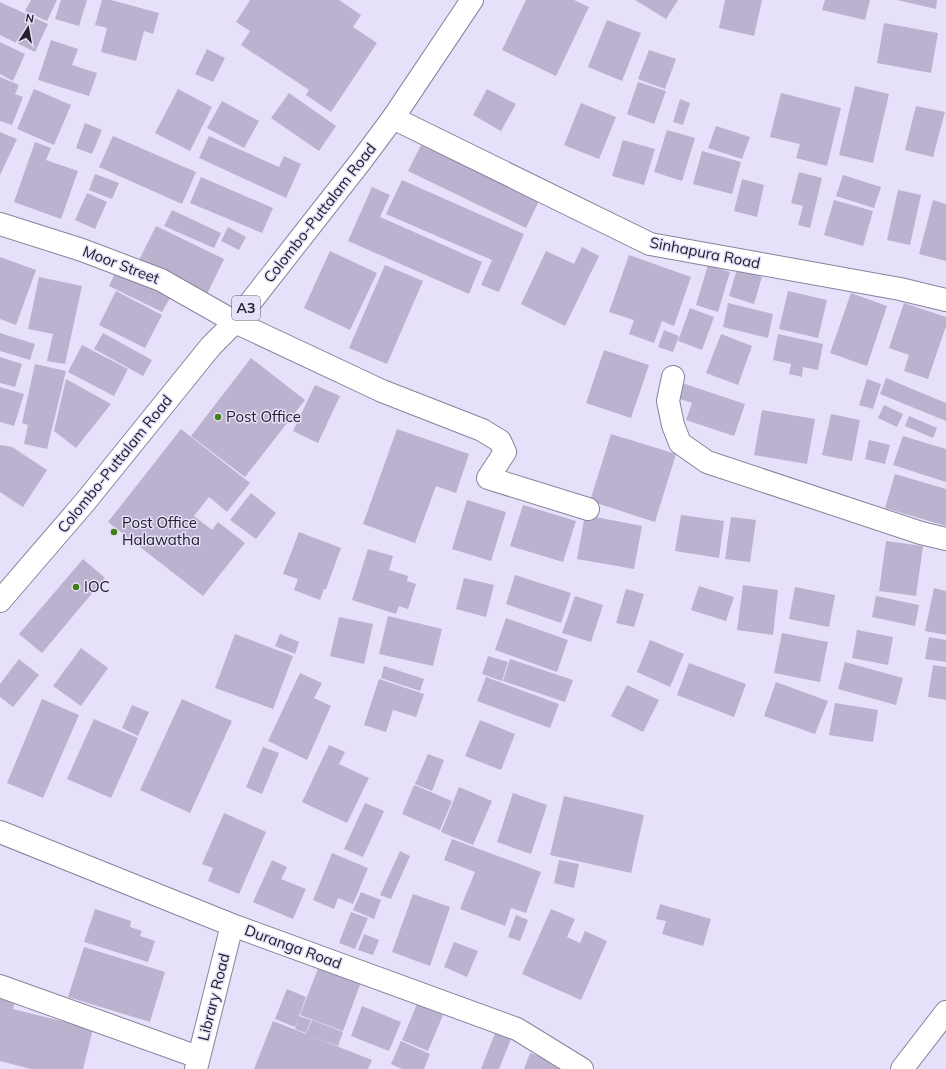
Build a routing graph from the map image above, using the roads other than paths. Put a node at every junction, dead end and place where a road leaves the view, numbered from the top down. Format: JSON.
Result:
{"nodes":[{"id":1,"x":472,"y":0,"type":"edge"},
{"id":2,"x":393,"y":118,"type":"junction"},
{"id":3,"x":0,"y":224,"type":"edge"},
{"id":4,"x":946,"y":300,"type":"edge"},
{"id":5,"x":235,"y":322,"type":"junction"},
{"id":6,"x":673,"y":377,"type":"dead end"},
{"id":7,"x":588,"y":510,"type":"dead end"},
{"id":8,"x":946,"y":539,"type":"edge"},
{"id":9,"x":0,"y":601,"type":"edge"},
{"id":10,"x":0,"y":832,"type":"edge"},
{"id":11,"x":232,"y":925,"type":"junction"},
{"id":12,"x":0,"y":986,"type":"edge"},
{"id":13,"x":946,"y":1012,"type":"edge"},
{"id":14,"x":197,"y":1063,"type":"edge"},
{"id":15,"x":582,"y":1069,"type":"edge"},
{"id":16,"x":902,"y":1069,"type":"edge"}],
"edges":[{"from":1,"to":2,"type":"main road","name":"Colombo-Puttalam Road","number":"A3"},
{"from":2,"to":4,"type":"main road","name":"Sinhapura Road"},
{"from":2,"to":5,"type":"main road","name":"Colombo-Puttalam Road","number":"A3"},
{"from":3,"to":5,"type":"main road","name":"Moor Street"},
{"from":5,"to":7,"type":"main road","name":"Moor Street"},
{"from":5,"to":9,"type":"main road","name":"Colombo-Puttalam Road","number":"A3"},
{"from":6,"to":8,"type":"main road"},
{"from":10,"to":11,"type":"main road","name":"Duranga Road"},
{"from":11,"to":14,"type":"main road","name":"Library Road"},
{"from":11,"to":15,"type":"main road","name":"Duranga Road"},
{"from":12,"to":14,"type":"main road"},
{"from":13,"to":16,"type":"main road"}]}
